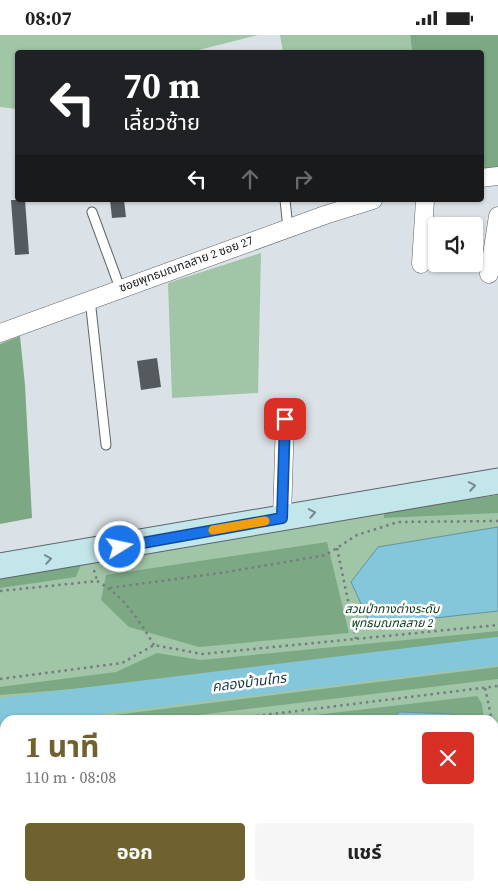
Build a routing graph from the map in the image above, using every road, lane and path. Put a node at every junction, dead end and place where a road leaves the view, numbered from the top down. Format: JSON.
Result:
{"nodes":[{"id":1,"x":498,"y":176,"type":"edge"},
{"id":2,"x":484,"y":178,"type":"edge"},
{"id":3,"x":285,"y":202,"type":"edge"},
{"id":4,"x":367,"y":202,"type":"edge"},
{"id":5,"x":425,"y":202,"type":"edge"},
{"id":6,"x":92,"y":212,"type":"dead end"},
{"id":7,"x":498,"y":216,"type":"edge"},
{"id":8,"x":288,"y":228,"type":"junction"},
{"id":9,"x":421,"y":264,"type":"dead end"},
{"id":10,"x":489,"y":273,"type":"dead end"},
{"id":11,"x":120,"y":288,"type":"junction"},
{"id":12,"x":90,"y":299,"type":"junction"},
{"id":13,"x":0,"y":333,"type":"edge"},
{"id":14,"x":285,"y":419,"type":"dead end"},
{"id":15,"x":106,"y":445,"type":"dead end"},
{"id":16,"x":498,"y":481,"type":"edge"},
{"id":17,"x":282,"y":518,"type":"junction"},
{"id":18,"x":498,"y":521,"type":"edge"},
{"id":19,"x":337,"y":548,"type":"junction"},
{"id":20,"x":0,"y":566,"type":"edge"},
{"id":21,"x":110,"y":588,"type":"junction"},
{"id":22,"x":0,"y":591,"type":"edge"},
{"id":23,"x":498,"y":625,"type":"edge"},
{"id":24,"x":356,"y":639,"type":"junction"},
{"id":25,"x":154,"y":645,"type":"junction"},
{"id":26,"x":0,"y":679,"type":"edge"},
{"id":27,"x":498,"y":686,"type":"edge"},
{"id":28,"x":485,"y":688,"type":"junction"},
{"id":29,"x":265,"y":715,"type":"edge"},
{"id":30,"x":491,"y":715,"type":"edge"}],
"edges":[{"from":1,"to":2,"type":"street"},
{"from":3,"to":8,"type":"lane"},
{"from":4,"to":8,"type":"street","name":"ซอยพุทธมณฑลสาย 2 ซอย 27"},
{"from":5,"to":9,"type":"street"},
{"from":6,"to":11,"type":"lane"},
{"from":7,"to":10,"type":"street"},
{"from":8,"to":11,"type":"street","name":"ซอยพุทธมณฑลสาย 2 ซอย 27"},
{"from":11,"to":12,"type":"street","name":"ซอยพุทธมณฑลสาย 2 ซอย 27"},
{"from":12,"to":13,"type":"street","name":"ซอยพุทธมณฑลสาย 2 ซอย 27"},
{"from":12,"to":15,"type":"lane"},
{"from":14,"to":17,"type":"street"},
{"from":17,"to":16,"type":"main road","one_way":true},
{"from":20,"to":17,"type":"main road","one_way":true},
{"from":18,"to":19,"type":"path"},
{"from":19,"to":21,"type":"path"},
{"from":19,"to":24,"type":"path"},
{"from":21,"to":22,"type":"path"},
{"from":21,"to":25,"type":"path"},
{"from":23,"to":24,"type":"path"},
{"from":24,"to":25,"type":"path"},
{"from":25,"to":26,"type":"path"},
{"from":27,"to":28,"type":"path"},
{"from":28,"to":29,"type":"path"},
{"from":28,"to":30,"type":"path"}]}
